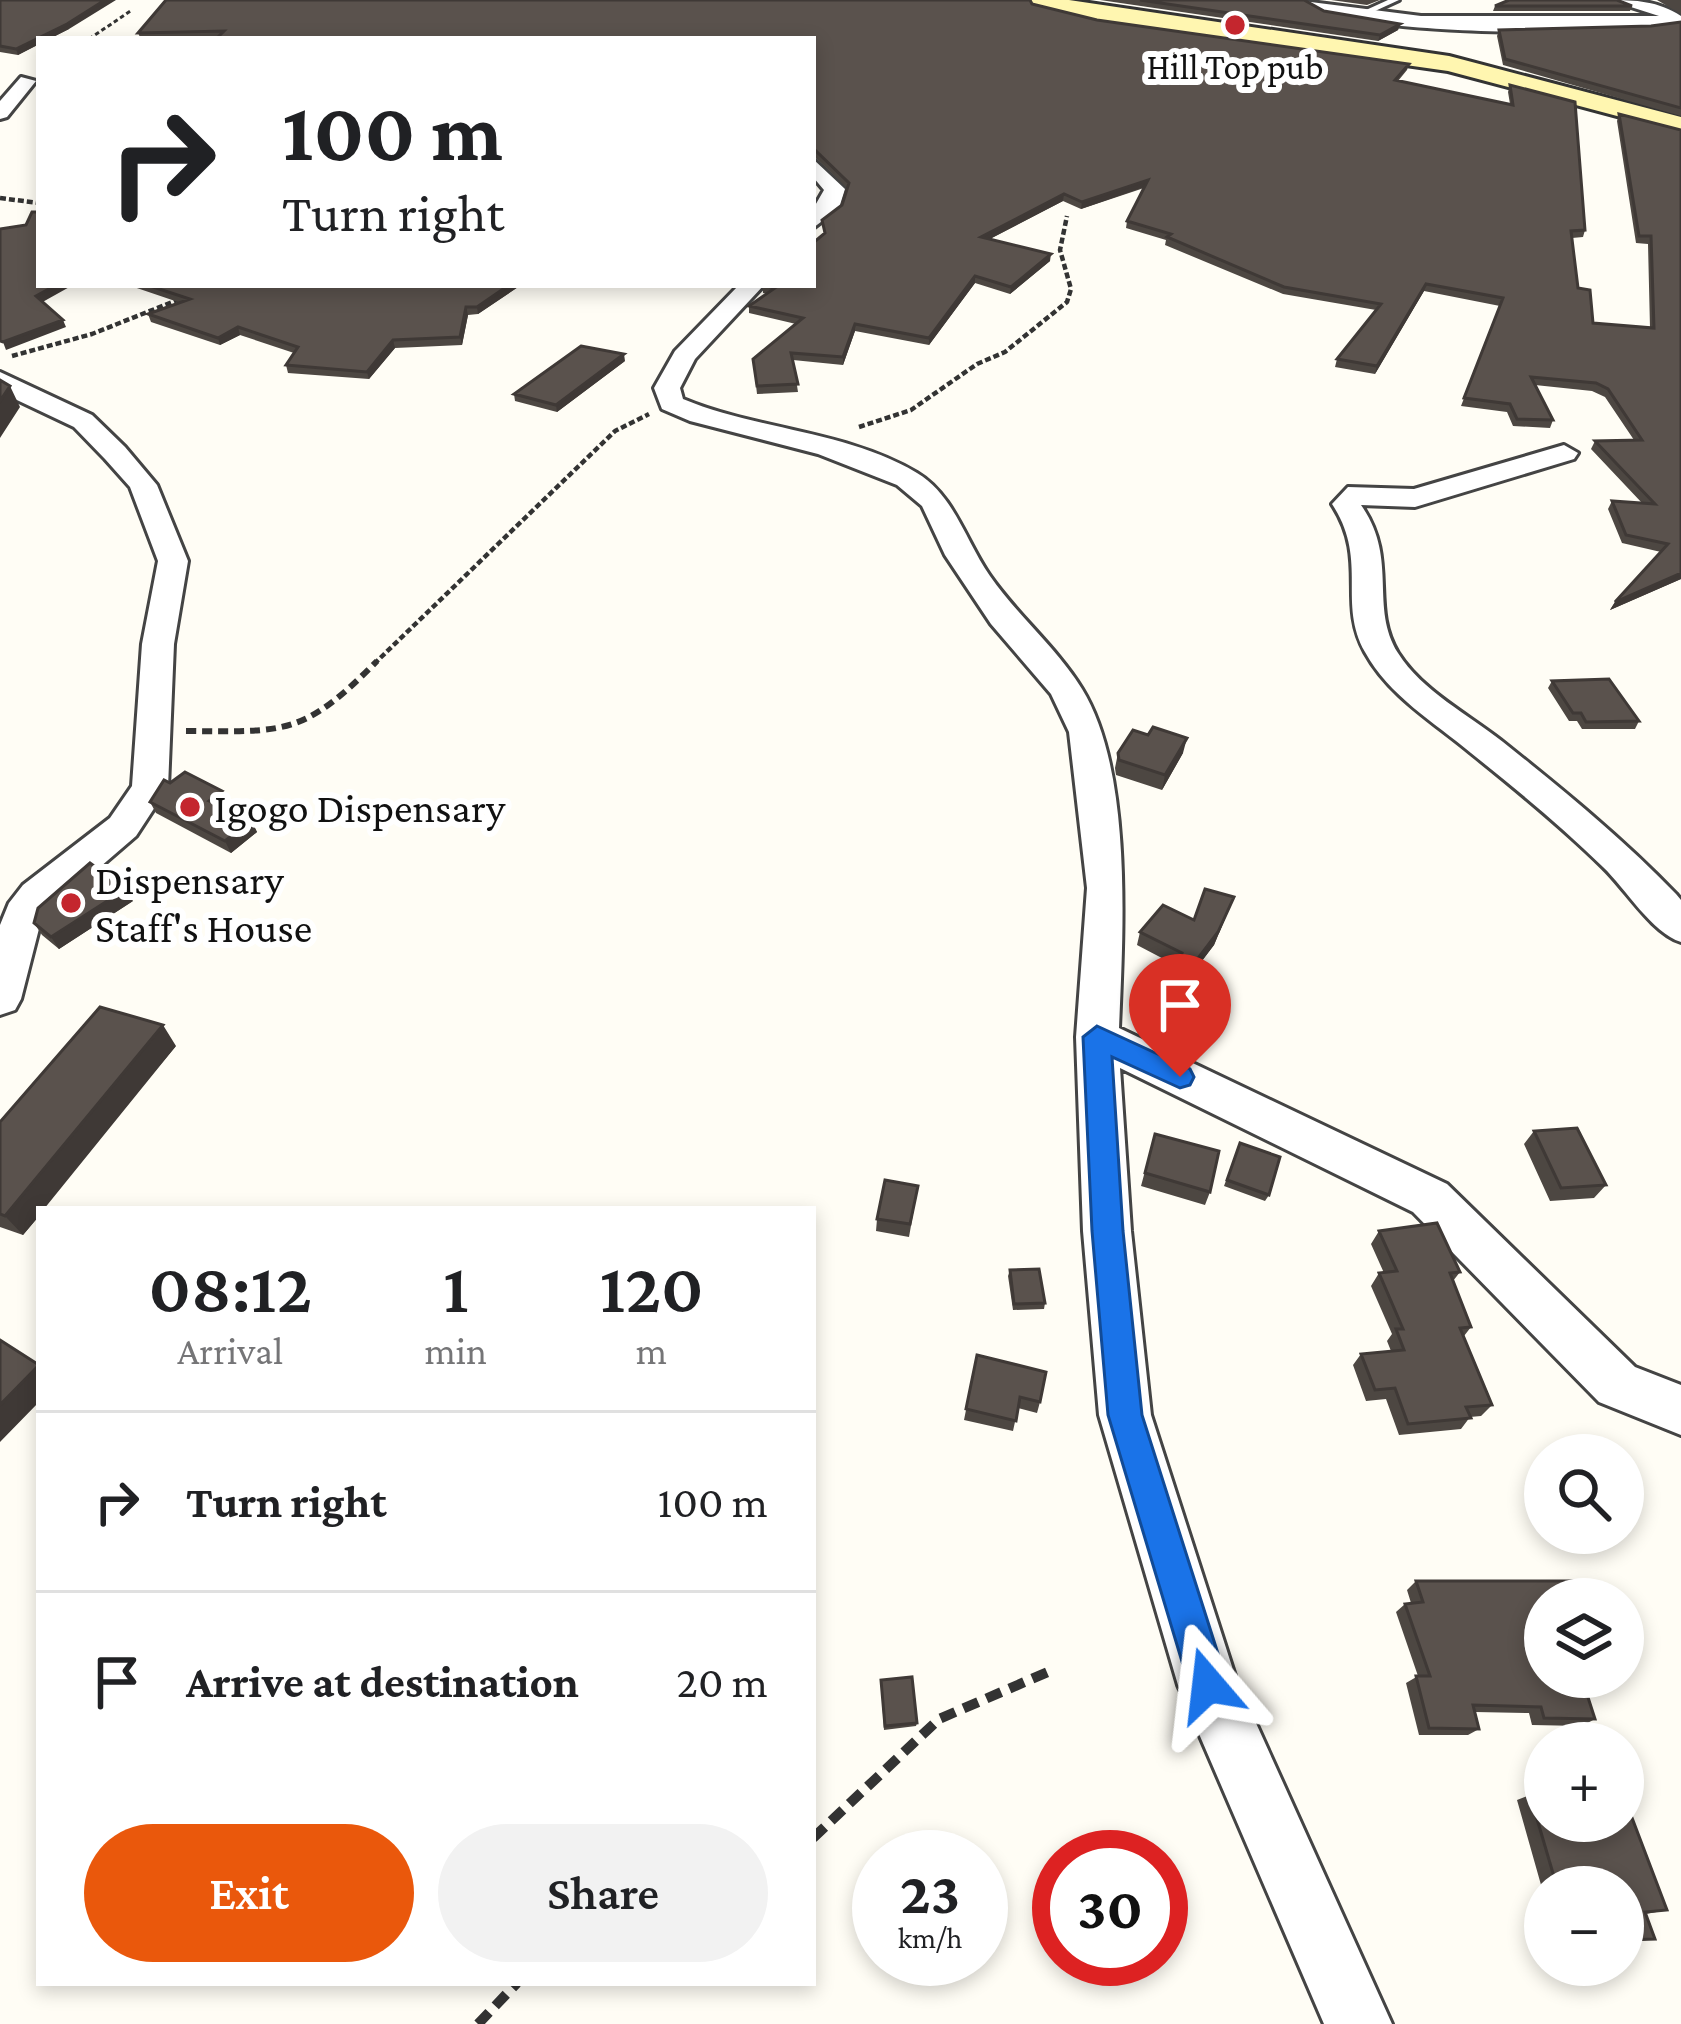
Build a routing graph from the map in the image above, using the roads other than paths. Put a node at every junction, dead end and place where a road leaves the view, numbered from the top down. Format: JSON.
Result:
{"nodes":[{"id":1,"x":1041,"y":0,"type":"edge"},
{"id":2,"x":1303,"y":0,"type":"edge"},
{"id":3,"x":1395,"y":0,"type":"edge"},
{"id":4,"x":1617,"y":0,"type":"edge"},
{"id":5,"x":1359,"y":16,"type":"junction"},
{"id":6,"x":1677,"y":22,"type":"edge"},
{"id":7,"x":1338,"y":49,"type":"junction"},
{"id":8,"x":33,"y":80,"type":"edge"},
{"id":9,"x":0,"y":85,"type":"edge"},
{"id":10,"x":0,"y":113,"type":"edge"},
{"id":11,"x":1681,"y":125,"type":"edge"},
{"id":12,"x":816,"y":168,"type":"edge"},
{"id":13,"x":816,"y":218,"type":"edge"},
{"id":14,"x":749,"y":288,"type":"edge"},
{"id":15,"x":7,"y":394,"type":"edge"},
{"id":16,"x":1564,"y":453,"type":"dead end"},
{"id":17,"x":1681,"y":927,"type":"edge"},
{"id":18,"x":0,"y":999,"type":"edge"},
{"id":19,"x":1097,"y":1037,"type":"junction"},
{"id":20,"x":1681,"y":1410,"type":"edge"},
{"id":21,"x":1358,"y":2024,"type":"edge"}],
"edges":[{"from":1,"to":7,"type":"main road"},
{"from":2,"to":5,"type":"street"},
{"from":3,"to":5,"type":"lane"},
{"from":4,"to":6,"type":"street"},
{"from":5,"to":6,"type":"street"},
{"from":5,"to":7,"type":"street"},
{"from":7,"to":11,"type":"main road"},
{"from":8,"to":9,"type":"street"},
{"from":8,"to":10,"type":"street"},
{"from":12,"to":13,"type":"street"},
{"from":14,"to":19,"type":"street"},
{"from":15,"to":18,"type":"street"},
{"from":16,"to":17,"type":"street"},
{"from":19,"to":20,"type":"street"},
{"from":19,"to":21,"type":"street"}]}
